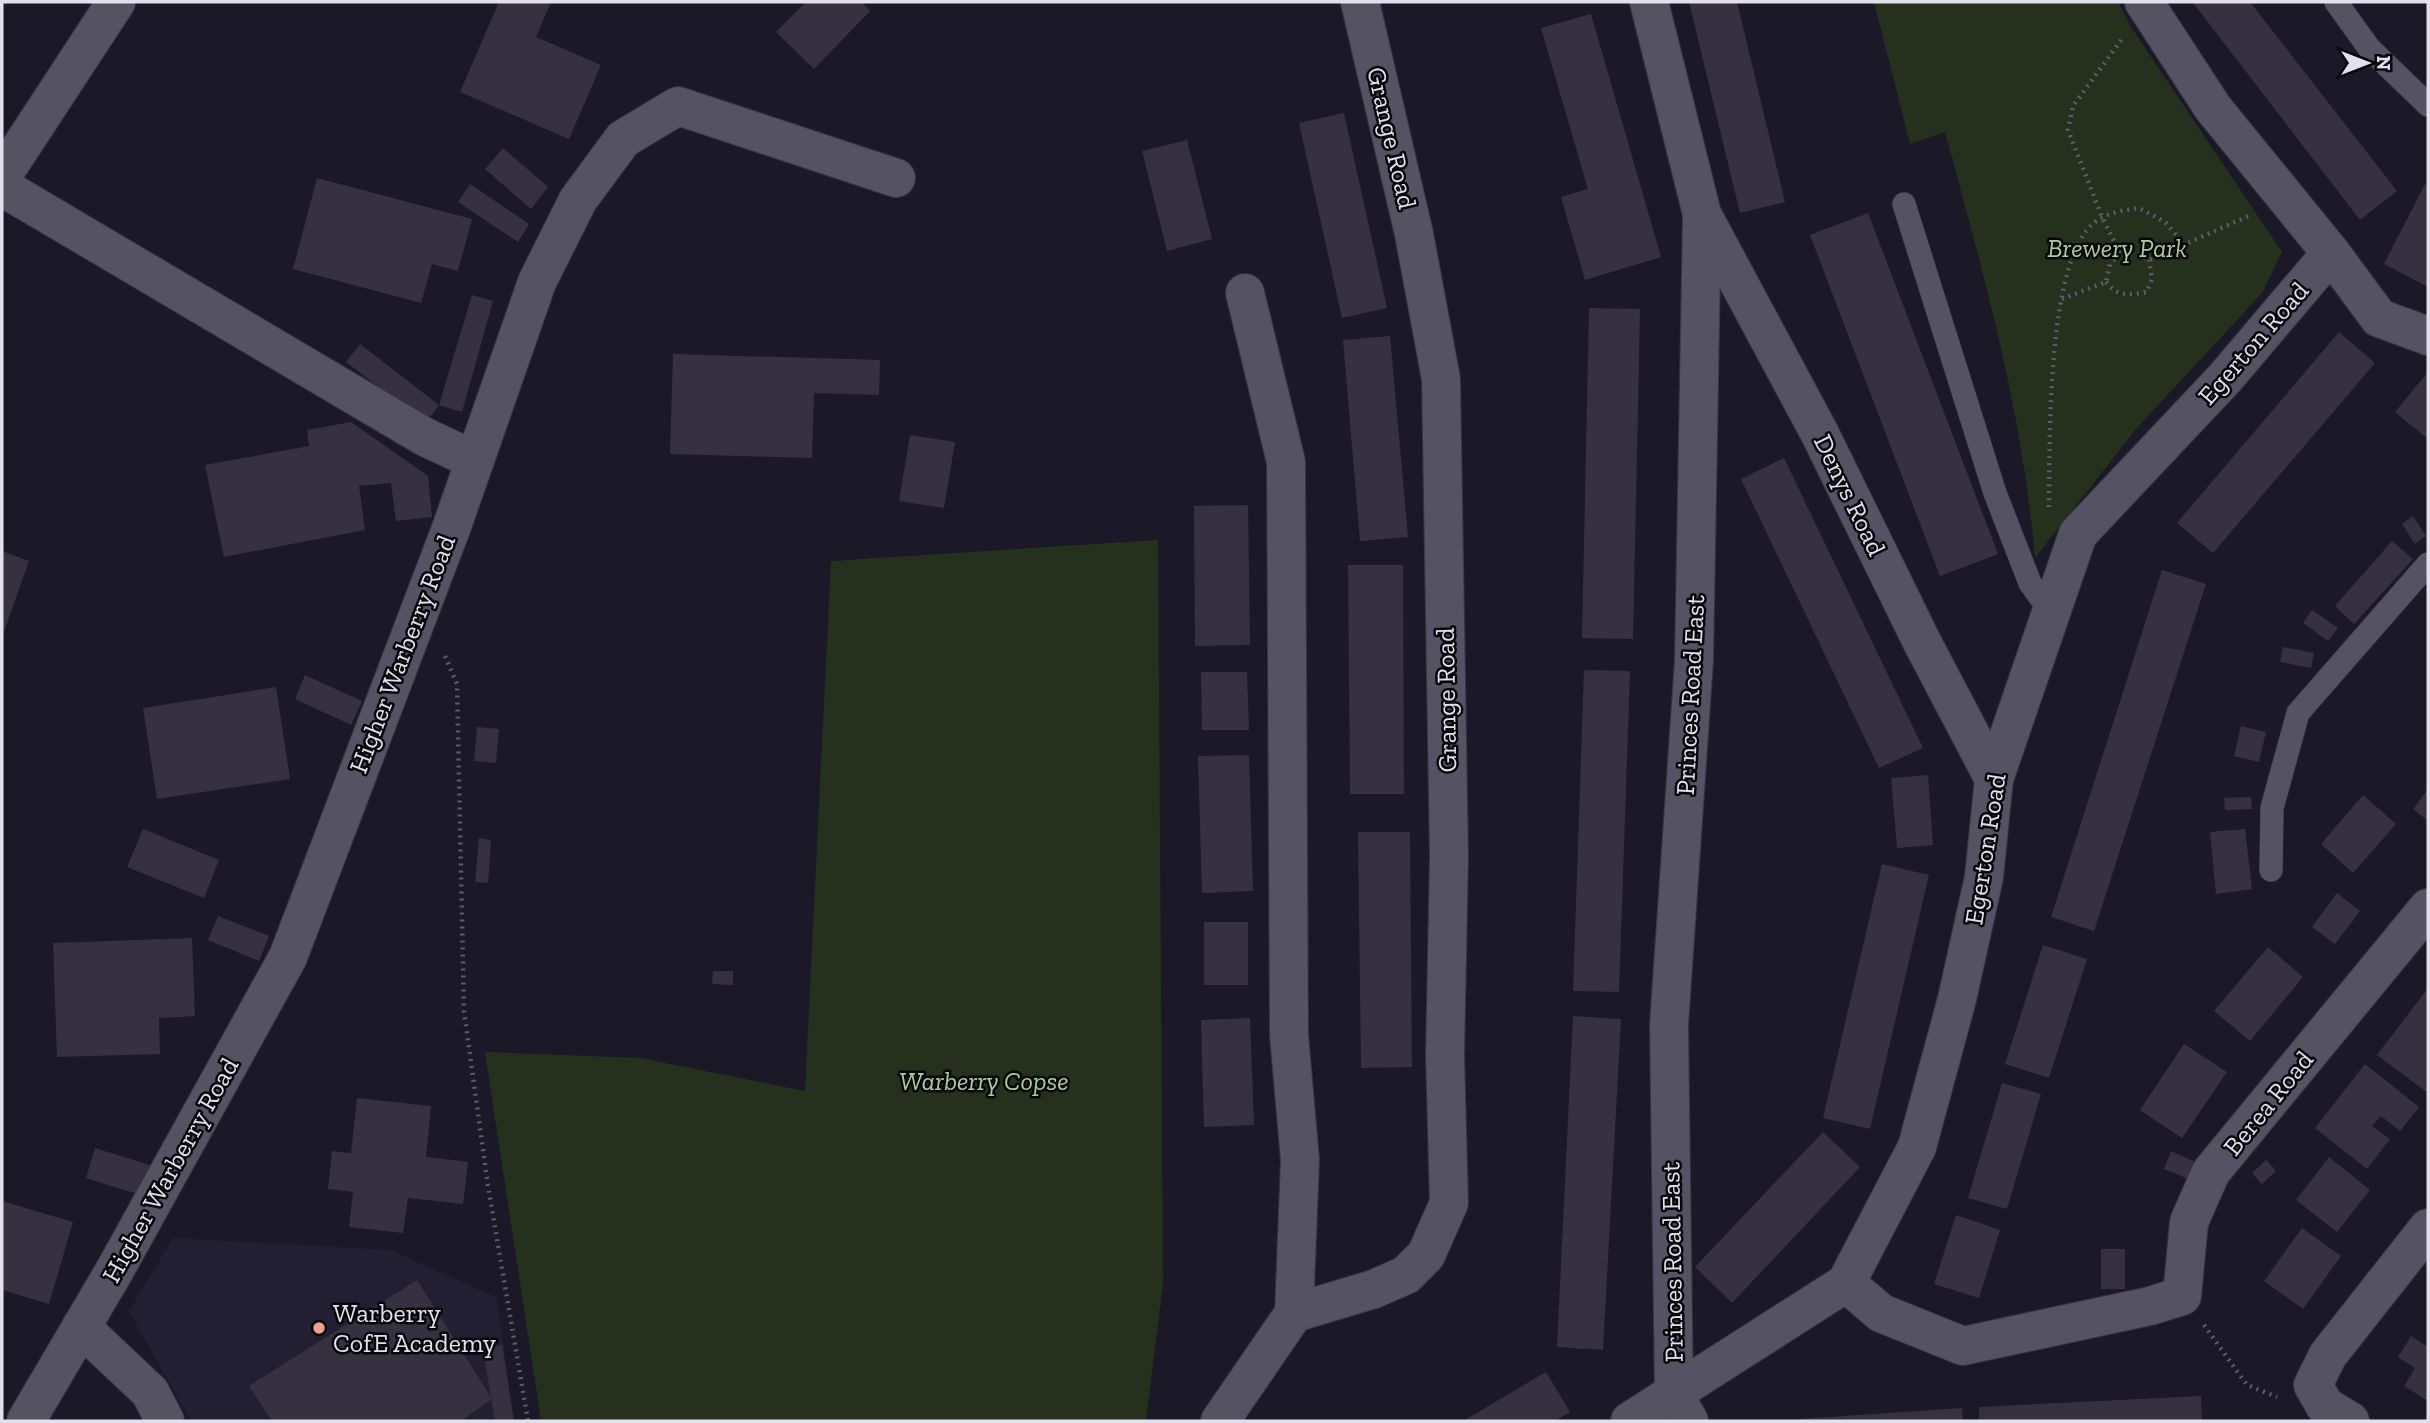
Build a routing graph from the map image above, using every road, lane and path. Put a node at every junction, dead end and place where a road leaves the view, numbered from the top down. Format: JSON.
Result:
{"nodes":[{"id":1,"x":116,"y":2,"type":"edge"},
{"id":2,"x":1360,"y":2,"type":"edge"},
{"id":3,"x":1649,"y":2,"type":"edge"},
{"id":4,"x":2336,"y":2,"type":"edge"},
{"id":5,"x":2147,"y":7,"type":"edge"},
{"id":6,"x":2428,"y":105,"type":"edge"},
{"id":7,"x":2,"y":176,"type":"edge"},
{"id":8,"x":896,"y":178,"type":"dead end"},
{"id":9,"x":2,"y":187,"type":"edge"},
{"id":10,"x":2285,"y":195,"type":"junction"},
{"id":11,"x":1904,"y":204,"type":"dead end"},
{"id":12,"x":1702,"y":214,"type":"junction"},
{"id":13,"x":2102,"y":217,"type":"junction"},
{"id":14,"x":2186,"y":246,"type":"junction"},
{"id":15,"x":2120,"y":253,"type":"junction"},
{"id":16,"x":2332,"y":253,"type":"junction"},
{"id":17,"x":2149,"y":260,"type":"junction"},
{"id":18,"x":2106,"y":282,"type":"junction"},
{"id":19,"x":1245,"y":293,"type":"dead end"},
{"id":20,"x":2062,"y":300,"type":"junction"},
{"id":21,"x":2428,"y":336,"type":"edge"},
{"id":22,"x":474,"y":460,"type":"junction"},
{"id":23,"x":2049,"y":509,"type":"dead end"},
{"id":24,"x":2428,"y":564,"type":"edge"},
{"id":25,"x":422,"y":601,"type":"junction"},
{"id":26,"x":2052,"y":612,"type":"junction"},
{"id":27,"x":1994,"y":779,"type":"junction"},
{"id":28,"x":2271,"y":870,"type":"dead end"},
{"id":29,"x":2428,"y":908,"type":"edge"},
{"id":30,"x":2428,"y":1228,"type":"edge"},
{"id":31,"x":1846,"y":1283,"type":"junction"},
{"id":32,"x":2166,"y":1301,"type":"junction"},
{"id":33,"x":1294,"y":1313,"type":"junction"},
{"id":34,"x":80,"y":1327,"type":"junction"},
{"id":35,"x":2247,"y":1385,"type":"dead end"},
{"id":36,"x":1681,"y":1408,"type":"edge"},
{"id":37,"x":26,"y":1421,"type":"edge"},
{"id":38,"x":166,"y":1421,"type":"edge"},
{"id":39,"x":528,"y":1421,"type":"edge"},
{"id":40,"x":1220,"y":1421,"type":"edge"},
{"id":41,"x":1630,"y":1421,"type":"edge"},
{"id":42,"x":2350,"y":1421,"type":"edge"}],
"edges":[{"from":1,"to":7,"type":"street"},
{"from":2,"to":33,"type":"street","name":"Grange Road"},
{"from":3,"to":12,"type":"street","name":"Princes Road East"},
{"from":4,"to":6,"type":"lane"},
{"from":5,"to":10,"type":"street"},
{"from":5,"to":13,"type":"path"},
{"from":8,"to":22,"type":"street","name":"Higher Warberry Road"},
{"from":9,"to":22,"type":"street"},
{"from":10,"to":14,"type":"path"},
{"from":10,"to":16,"type":"street"},
{"from":11,"to":26,"type":"lane"},
{"from":12,"to":27,"type":"street","name":"Denys Road"},
{"from":12,"to":36,"type":"street","name":"Princes Road East"},
{"from":13,"to":14,"type":"path"},
{"from":13,"to":15,"type":"path"},
{"from":13,"to":20,"type":"path"},
{"from":14,"to":17,"type":"path"},
{"from":15,"to":17,"type":"path"},
{"from":15,"to":18,"type":"path"},
{"from":16,"to":21,"type":"street"},
{"from":16,"to":26,"type":"street","name":"Egerton Road"},
{"from":17,"to":18,"type":"path"},
{"from":18,"to":20,"type":"path"},
{"from":19,"to":33,"type":"street"},
{"from":20,"to":23,"type":"path"},
{"from":22,"to":25,"type":"street","name":"Higher Warberry Road"},
{"from":24,"to":28,"type":"lane"},
{"from":25,"to":34,"type":"street","name":"Higher Warberry Road"},
{"from":25,"to":39,"type":"path"},
{"from":26,"to":27,"type":"street","name":"Egerton Road"},
{"from":27,"to":31,"type":"street","name":"Egerton Road"},
{"from":29,"to":32,"type":"street","name":"Berea Road"},
{"from":30,"to":42,"type":"street"},
{"from":31,"to":32,"type":"street"},
{"from":31,"to":36,"type":"street","name":"Egerton Road"},
{"from":32,"to":35,"type":"path"},
{"from":33,"to":40,"type":"street"},
{"from":34,"to":37,"type":"street","name":"Higher Warberry Road"},
{"from":34,"to":38,"type":"street"},
{"from":36,"to":41,"type":"street"}]}
